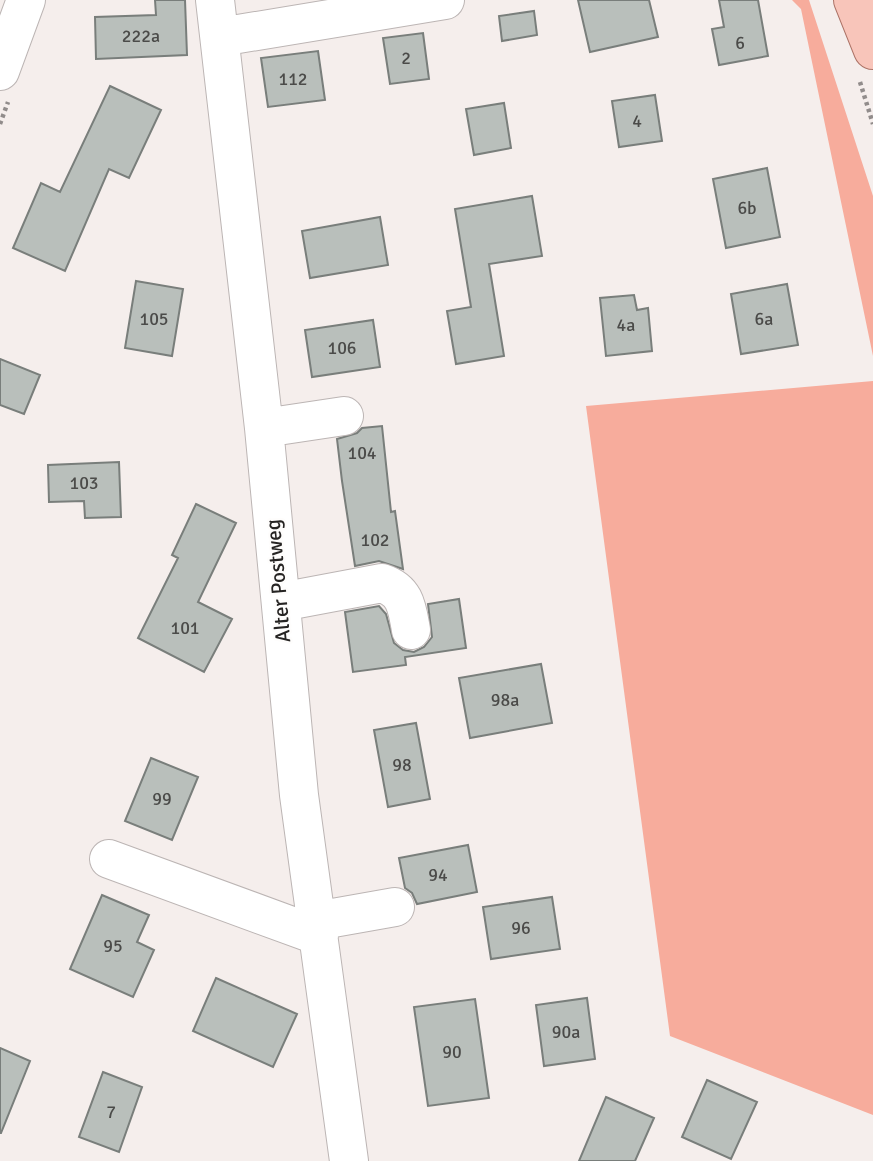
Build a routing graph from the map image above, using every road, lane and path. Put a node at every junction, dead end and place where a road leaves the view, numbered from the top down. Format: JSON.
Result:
{"nodes":[{"id":1,"x":26,"y":0,"type":"edge"},
{"id":2,"x":445,"y":0,"type":"edge"},
{"id":3,"x":853,"y":0,"type":"edge"},
{"id":4,"x":218,"y":18,"type":"edge"},
{"id":5,"x":873,"y":50,"type":"edge"},
{"id":6,"x":0,"y":71,"type":"edge"},
{"id":7,"x":345,"y":416,"type":"dead end"},
{"id":8,"x":264,"y":428,"type":"junction"},
{"id":9,"x":281,"y":602,"type":"junction"},
{"id":10,"x":411,"y":631,"type":"dead end"},
{"id":11,"x":109,"y":859,"type":"dead end"},
{"id":12,"x":395,"y":907,"type":"dead end"},
{"id":13,"x":317,"y":929,"type":"junction"},
{"id":14,"x":349,"y":1161,"type":"edge"}],
"edges":[{"from":1,"to":6,"type":"street"},
{"from":2,"to":4,"type":"street"},
{"from":3,"to":5,"type":"main road"},
{"from":4,"to":8,"type":"street","name":"Alter Postweg"},
{"from":7,"to":8,"type":"street"},
{"from":8,"to":9,"type":"street","name":"Alter Postweg"},
{"from":9,"to":10,"type":"street"},
{"from":9,"to":13,"type":"street","name":"Alter Postweg"},
{"from":11,"to":13,"type":"street"},
{"from":12,"to":13,"type":"street"},
{"from":13,"to":14,"type":"street","name":"Alter Postweg"}]}
